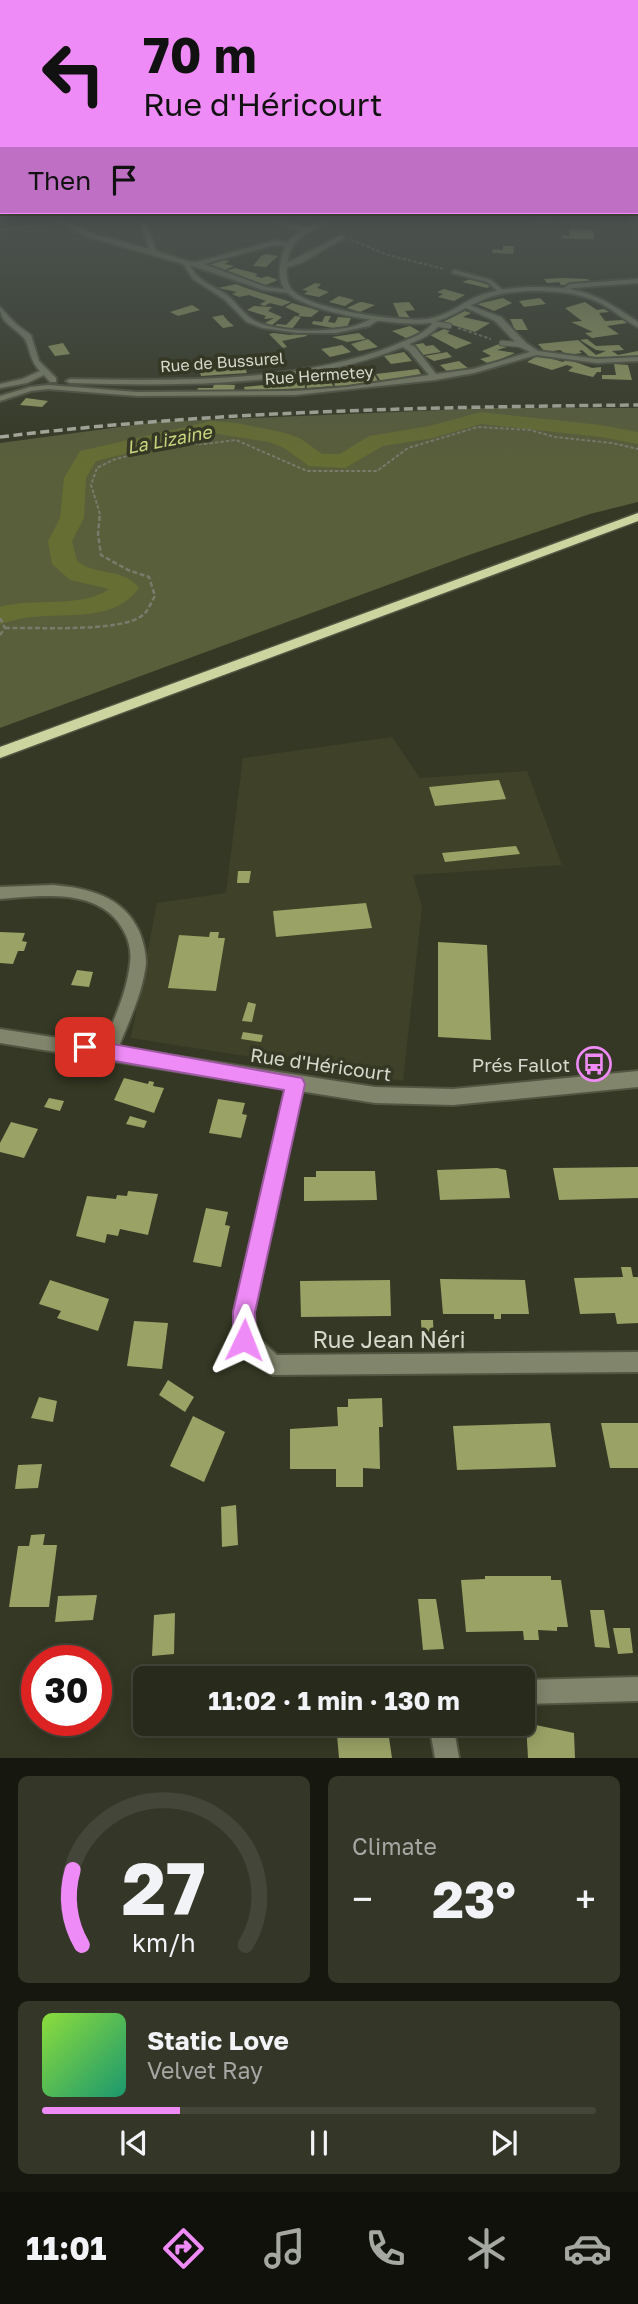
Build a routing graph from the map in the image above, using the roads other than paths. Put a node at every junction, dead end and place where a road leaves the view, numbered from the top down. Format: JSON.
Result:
{"nodes":[{"id":1,"x":232,"y":302,"type":"edge"},
{"id":2,"x":316,"y":302,"type":"edge"},
{"id":3,"x":472,"y":302,"type":"edge"},
{"id":4,"x":603,"y":302,"type":"edge"},
{"id":5,"x":464,"y":305,"type":"junction"},
{"id":6,"x":0,"y":309,"type":"edge"},
{"id":7,"x":376,"y":319,"type":"junction"},
{"id":8,"x":434,"y":322,"type":"junction"},
{"id":9,"x":449,"y":326,"type":"road end"},
{"id":10,"x":638,"y":326,"type":"edge"},
{"id":11,"x":502,"y":343,"type":"road end"},
{"id":12,"x":404,"y":344,"type":"junction"},
{"id":13,"x":523,"y":345,"type":"junction"},
{"id":14,"x":536,"y":353,"type":"junction"},
{"id":15,"x":638,"y":359,"type":"edge"},
{"id":16,"x":43,"y":373,"type":"junction"},
{"id":17,"x":435,"y":378,"type":"junction"},
{"id":18,"x":53,"y":380,"type":"junction"},
{"id":19,"x":0,"y":388,"type":"edge"},
{"id":20,"x":0,"y":399,"type":"edge"},
{"id":21,"x":638,"y":517,"type":"edge"},
{"id":22,"x":0,"y":753,"type":"edge"},
{"id":23,"x":0,"y":893,"type":"edge"},
{"id":24,"x":0,"y":1036,"type":"edge"},
{"id":25,"x":109,"y":1051,"type":"junction"},
{"id":26,"x":638,"y":1079,"type":"edge"},
{"id":27,"x":295,"y":1084,"type":"junction"},
{"id":28,"x":638,"y":1362,"type":"edge"},
{"id":29,"x":638,"y":1689,"type":"edge"},
{"id":30,"x":535,"y":1692,"type":"edge"},
{"id":31,"x":443,"y":1736,"type":"edge"},
{"id":32,"x":447,"y":1758,"type":"edge"}],
"edges":[{"from":1,"to":7,"type":"street"},
{"from":2,"to":7,"type":"street"},
{"from":3,"to":5,"type":"street"},
{"from":4,"to":10,"type":"street"},
{"from":5,"to":8,"type":"street"},
{"from":5,"to":13,"type":"street"},
{"from":6,"to":16,"type":"street"},
{"from":7,"to":8,"type":"street"},
{"from":8,"to":9,"type":"lane"},
{"from":8,"to":12,"type":"street","name":"Rue de Bussurel"},
{"from":11,"to":13,"type":"lane"},
{"from":12,"to":17,"type":"street"},
{"from":12,"to":18,"type":"street","name":"Rue de Bussurel"},
{"from":13,"to":14,"type":"street"},
{"from":14,"to":15,"type":"street","name":"Rue Hermetey"},
{"from":14,"to":17,"type":"street","name":"Rue Hermetey"},
{"from":16,"to":18,"type":"street"},
{"from":16,"to":19,"type":"street"},
{"from":17,"to":20,"type":"street","name":"Rue Hermetey"},
{"from":18,"to":19,"type":"street","name":"Rue de Bussurel"},
{"from":21,"to":22,"type":"main road"},
{"from":23,"to":25,"type":"street"},
{"from":24,"to":25,"type":"street","name":"Rue d'Héricourt"},
{"from":25,"to":27,"type":"street","name":"Rue d'Héricourt"},
{"from":26,"to":27,"type":"street","name":"Rue d'Héricourt"},
{"from":27,"to":28,"type":"street","name":"Rue Jean Néri"},
{"from":29,"to":30,"type":"street"},
{"from":31,"to":32,"type":"street"}]}
